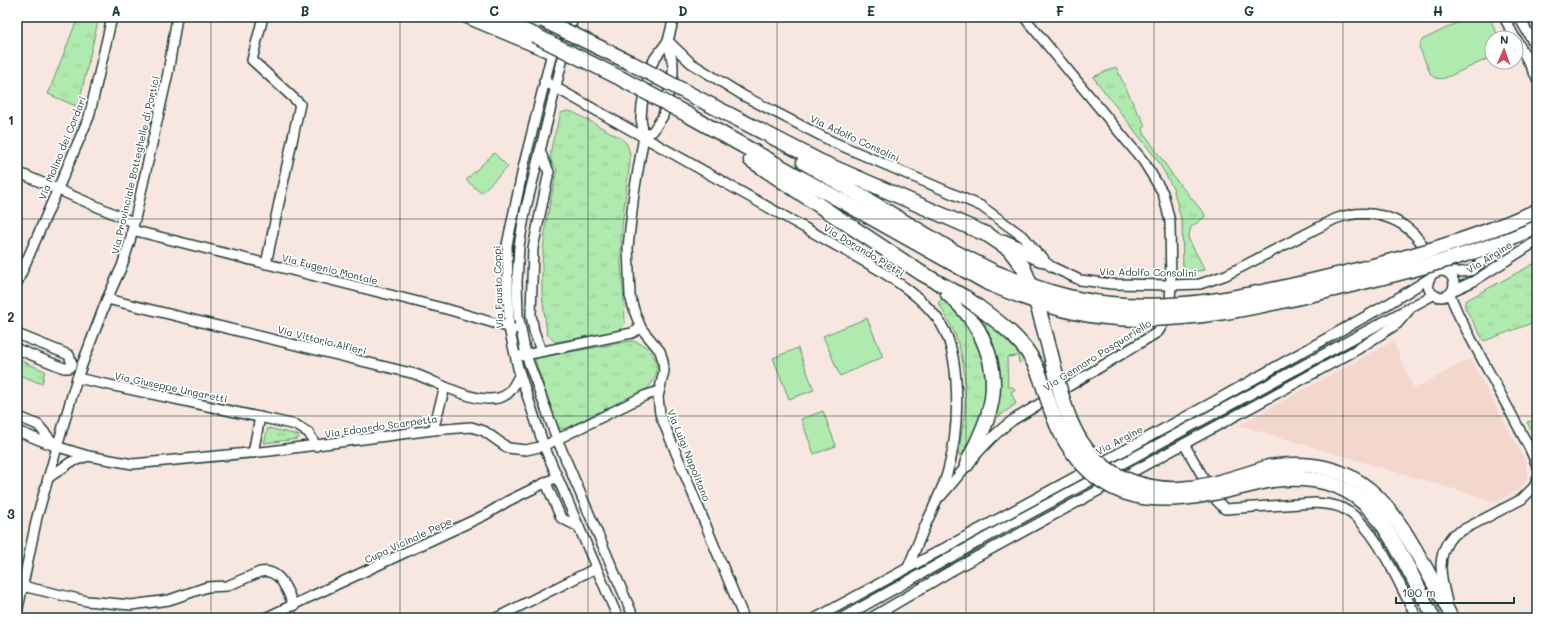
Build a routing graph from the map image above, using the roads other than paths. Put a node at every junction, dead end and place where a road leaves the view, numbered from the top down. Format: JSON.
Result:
{"nodes":[{"id":1,"x":112,"y":17,"type":"edge"},
{"id":2,"x":177,"y":17,"type":"edge"},
{"id":3,"x":263,"y":17,"type":"edge"},
{"id":4,"x":463,"y":17,"type":"edge"},
{"id":5,"x":491,"y":17,"type":"edge"},
{"id":6,"x":535,"y":17,"type":"edge"},
{"id":7,"x":560,"y":17,"type":"edge"},
{"id":8,"x":573,"y":17,"type":"edge"},
{"id":9,"x":674,"y":17,"type":"edge"},
{"id":10,"x":1024,"y":17,"type":"edge"},
{"id":11,"x":1504,"y":17,"type":"edge"},
{"id":12,"x":1519,"y":17,"type":"edge"},
{"id":13,"x":1511,"y":30,"type":"edge"},
{"id":14,"x":668,"y":41,"type":"junction"},
{"id":15,"x":1537,"y":49,"type":"edge"},
{"id":16,"x":551,"y":54,"type":"junction"},
{"id":17,"x":1524,"y":54,"type":"edge"},
{"id":18,"x":1537,"y":78,"type":"edge"},
{"id":19,"x":544,"y":81,"type":"junction"},
{"id":20,"x":555,"y":87,"type":"junction"},
{"id":21,"x":697,"y":98,"type":"junction"},
{"id":22,"x":707,"y":126,"type":"junction"},
{"id":23,"x":644,"y":136,"type":"junction"},
{"id":24,"x":540,"y":151,"type":"junction"},
{"id":25,"x":17,"y":172,"type":"edge"},
{"id":26,"x":58,"y":189,"type":"junction"},
{"id":27,"x":1537,"y":212,"type":"edge"},
{"id":28,"x":133,"y":226,"type":"junction"},
{"id":29,"x":1537,"y":226,"type":"edge"},
{"id":30,"x":988,"y":235,"type":"junction"},
{"id":31,"x":1537,"y":241,"type":"edge"},
{"id":32,"x":1041,"y":259,"type":"junction"},
{"id":33,"x":266,"y":264,"type":"junction"},
{"id":34,"x":1447,"y":272,"type":"junction"},
{"id":35,"x":921,"y":273,"type":"junction"},
{"id":36,"x":1433,"y":275,"type":"junction"},
{"id":37,"x":991,"y":277,"type":"junction"},
{"id":38,"x":17,"y":283,"type":"edge"},
{"id":39,"x":1171,"y":285,"type":"junction"},
{"id":40,"x":1451,"y":293,"type":"junction"},
{"id":41,"x":1433,"y":295,"type":"junction"},
{"id":42,"x":107,"y":299,"type":"junction"},
{"id":43,"x":1414,"y":305,"type":"junction"},
{"id":44,"x":509,"y":328,"type":"junction"},
{"id":45,"x":641,"y":328,"type":"junction"},
{"id":46,"x":521,"y":332,"type":"junction"},
{"id":47,"x":17,"y":334,"type":"edge"},
{"id":48,"x":17,"y":349,"type":"edge"},
{"id":49,"x":541,"y":351,"type":"junction"},
{"id":50,"x":526,"y":355,"type":"junction"},
{"id":51,"x":516,"y":358,"type":"junction"},
{"id":52,"x":76,"y":366,"type":"junction"},
{"id":53,"x":520,"y":374,"type":"junction"},
{"id":54,"x":77,"y":378,"type":"junction"},
{"id":55,"x":445,"y":387,"type":"junction"},
{"id":56,"x":659,"y":391,"type":"junction"},
{"id":57,"x":17,"y":416,"type":"edge"},
{"id":58,"x":260,"y":418,"type":"junction"},
{"id":59,"x":433,"y":430,"type":"junction"},
{"id":60,"x":17,"y":431,"type":"edge"},
{"id":61,"x":557,"y":439,"type":"junction"},
{"id":62,"x":1184,"y":444,"type":"junction"},
{"id":63,"x":316,"y":446,"type":"junction"},
{"id":64,"x":544,"y":446,"type":"junction"},
{"id":65,"x":57,"y":447,"type":"junction"},
{"id":66,"x":253,"y":453,"type":"junction"},
{"id":67,"x":88,"y":456,"type":"junction"},
{"id":68,"x":967,"y":464,"type":"junction"},
{"id":69,"x":1537,"y":465,"type":"edge"},
{"id":70,"x":1271,"y":474,"type":"junction"},
{"id":71,"x":557,"y":477,"type":"junction"},
{"id":72,"x":48,"y":478,"type":"junction"},
{"id":73,"x":1537,"y":480,"type":"edge"},
{"id":74,"x":546,"y":483,"type":"junction"},
{"id":75,"x":938,"y":500,"type":"junction"},
{"id":76,"x":579,"y":527,"type":"junction"},
{"id":77,"x":908,"y":567,"type":"junction"},
{"id":78,"x":596,"y":568,"type":"junction"},
{"id":79,"x":22,"y":586,"type":"junction"},
{"id":80,"x":1437,"y":589,"type":"joint"},
{"id":81,"x":1423,"y":596,"type":"junction"},
{"id":82,"x":294,"y":606,"type":"junction"},
{"id":83,"x":17,"y":613,"type":"edge"},
{"id":84,"x":1451,"y":616,"type":"edge"},
{"id":85,"x":265,"y":618,"type":"edge"},
{"id":86,"x":496,"y":618,"type":"edge"},
{"id":87,"x":618,"y":618,"type":"edge"},
{"id":88,"x":634,"y":618,"type":"edge"},
{"id":89,"x":744,"y":618,"type":"edge"},
{"id":90,"x":816,"y":618,"type":"edge"},
{"id":91,"x":842,"y":618,"type":"edge"},
{"id":92,"x":871,"y":618,"type":"edge"},
{"id":93,"x":1416,"y":618,"type":"edge"},
{"id":94,"x":1426,"y":618,"type":"edge"},
{"id":95,"x":1434,"y":618,"type":"edge"}],
"edges":[{"from":1,"to":26,"type":"street","name":"Via Molino dei Cordari"},
{"from":2,"to":28,"type":"street","name":"Via Provinciale Botteghelle di Portici"},
{"from":3,"to":33,"type":"street"},
{"from":4,"to":16,"type":"street"},
{"from":5,"to":22,"type":"highway","bridge":true},
{"from":6,"to":21,"type":"highway","bridge":true},
{"from":7,"to":16,"type":"street","name":"Via Fausto Coppi"},
{"from":8,"to":20,"type":"street","name":"Via Fausto Coppi"},
{"from":9,"to":14,"type":"street","name":"Via Luigi Napolitano"},
{"from":10,"to":39,"type":"street","name":"Via Gennaro Pasquariello"},
{"from":11,"to":13,"type":"street"},
{"from":12,"to":15,"type":"street"},
{"from":14,"to":23,"type":"street","name":"Via Luigi Napolitano"},
{"from":14,"to":23,"type":"street","name":"Via Luigi Napolitano"},
{"from":14,"to":32,"type":"street","name":"Via Adolfo Consolini"},
{"from":16,"to":19,"type":"street","name":"Via Fausto Coppi"},
{"from":17,"to":18,"type":"street"},
{"from":19,"to":20,"type":"street","name":"Via Dorando Pietri"},
{"from":19,"to":44,"type":"street","name":"Via Fausto Coppi"},
{"from":20,"to":23,"type":"street","name":"Via Dorando Pietri"},
{"from":20,"to":24,"type":"street","name":"Via Fausto Coppi"},
{"from":21,"to":30,"type":"highway"},
{"from":21,"to":37,"type":"highway"},
{"from":22,"to":35,"type":"highway"},
{"from":22,"to":37,"type":"highway"},
{"from":23,"to":45,"type":"street","name":"Via Luigi Napolitano"},
{"from":23,"to":75,"type":"street","name":"Via Dorando Pietri"},
{"from":24,"to":46,"type":"street","name":"Via Fausto Coppi"},
{"from":24,"to":49,"type":"street"},
{"from":25,"to":26,"type":"street","name":"Via Eugenio Montale"},
{"from":26,"to":28,"type":"street","name":"Via Eugenio Montale"},
{"from":26,"to":38,"type":"street","name":"Via Molino dei Cordari"},
{"from":27,"to":34,"type":"street","name":"Via Argine"},
{"from":27,"to":37,"type":"highway","bridge":true},
{"from":28,"to":33,"type":"street","name":"Via Eugenio Montale"},
{"from":28,"to":42,"type":"street","name":"Via Provinciale Botteghelle di Portici"},
{"from":29,"to":37,"type":"highway","bridge":true},
{"from":30,"to":32,"type":"highway"},
{"from":30,"to":70,"type":"highway","bridge":true},
{"from":31,"to":40,"type":"street","name":"Via Argine"},
{"from":32,"to":39,"type":"street","name":"Via Adolfo Consolini"},
{"from":33,"to":44,"type":"street","name":"Via Eugenio Montale"},
{"from":34,"to":36,"type":"street"},
{"from":34,"to":40,"type":"street"},
{"from":35,"to":68,"type":"highway"},
{"from":35,"to":70,"type":"highway","bridge":true},
{"from":36,"to":39,"type":"street","name":"Via Adolfo Consolini"},
{"from":36,"to":41,"type":"street"},
{"from":36,"to":77,"type":"street","name":"Via Argine"},
{"from":39,"to":68,"type":"street","name":"Via Gennaro Pasquariello"},
{"from":40,"to":41,"type":"street"},
{"from":40,"to":69,"type":"street"},
{"from":41,"to":43,"type":"street"},
{"from":42,"to":52,"type":"street","name":"Via Provinciale Botteghelle di Portici"},
{"from":42,"to":55,"type":"street","name":"Via Vittorio Alfieri"},
{"from":43,"to":62,"type":"street"},
{"from":43,"to":91,"type":"street"},
{"from":44,"to":46,"type":"street","name":"Via Eugenio Montale"},
{"from":44,"to":51,"type":"street","name":"Via Fausto Coppi"},
{"from":45,"to":49,"type":"street"},
{"from":45,"to":56,"type":"street","name":"Via Luigi Napolitano"},
{"from":46,"to":50,"type":"street","name":"Via Fausto Coppi"},
{"from":47,"to":52,"type":"street"},
{"from":48,"to":52,"type":"street"},
{"from":49,"to":50,"type":"street"},
{"from":50,"to":51,"type":"street"},
{"from":50,"to":61,"type":"street","name":"Via Fausto Coppi"},
{"from":51,"to":53,"type":"street","name":"Via Fausto Coppi"},
{"from":52,"to":54,"type":"street","name":"Via Provinciale Botteghelle di Portici"},
{"from":53,"to":55,"type":"street","name":"Via Vittorio Alfieri"},
{"from":53,"to":64,"type":"street","name":"Via Fausto Coppi"},
{"from":54,"to":58,"type":"street","name":"Via Giuseppe Ungaretti"},
{"from":54,"to":65,"type":"street","name":"Via Provinciale Botteghelle di Portici"},
{"from":55,"to":59,"type":"street"},
{"from":56,"to":61,"type":"street","name":"Via Edoardo Scarpetta"},
{"from":56,"to":89,"type":"street","name":"Via Luigi Napolitano"},
{"from":57,"to":65,"type":"street"},
{"from":58,"to":63,"type":"street","name":"Via Giuseppe Ungaretti"},
{"from":58,"to":66,"type":"street"},
{"from":59,"to":63,"type":"street","name":"Via Edoardo Scarpetta"},
{"from":59,"to":64,"type":"street","name":"Via Edoardo Scarpetta"},
{"from":60,"to":65,"type":"street","name":"Via Edoardo Scarpetta"},
{"from":61,"to":64,"type":"street","name":"Via Edoardo Scarpetta"},
{"from":61,"to":88,"type":"street","name":"Via Fausto Coppi"},
{"from":62,"to":92,"type":"street"},
{"from":62,"to":93,"type":"street"},
{"from":63,"to":66,"type":"street","name":"Via Edoardo Scarpetta"},
{"from":64,"to":71,"type":"street","name":"Via Fausto Coppi"},
{"from":65,"to":67,"type":"street","name":"Via Edoardo Scarpetta"},
{"from":65,"to":72,"type":"street","name":"Via Provinciale Botteghelle di Portici"},
{"from":66,"to":67,"type":"street","name":"Via Edoardo Scarpetta"},
{"from":67,"to":72,"type":"street","name":"Via Edoardo Scarpetta"},
{"from":68,"to":75,"type":"street","name":"Via Gennaro Pasquariello"},
{"from":70,"to":80,"type":"highway"},
{"from":70,"to":81,"type":"highway"},
{"from":71,"to":74,"type":"street","name":"Cupa Vicinale Pepe"},
{"from":71,"to":76,"type":"street","name":"Via Fausto Coppi"},
{"from":72,"to":79,"type":"street","name":"Via Provinciale Botteghelle di Portici"},
{"from":73,"to":84,"type":"street"},
{"from":74,"to":76,"type":"street"},
{"from":74,"to":82,"type":"street","name":"Cupa Vicinale Pepe"},
{"from":75,"to":77,"type":"street","name":"Via Dorando Pietri"},
{"from":76,"to":78,"type":"street","name":"Via Fausto Coppi"},
{"from":77,"to":90,"type":"street","name":"Via Argine"},
{"from":78,"to":86,"type":"street"},
{"from":78,"to":87,"type":"street","name":"Via Fausto Coppi"},
{"from":79,"to":82,"type":"street"},
{"from":79,"to":83,"type":"street","name":"Via Provinciale Botteghelle di Portici"},
{"from":80,"to":84,"type":"main road"},
{"from":81,"to":94,"type":"street"},
{"from":81,"to":95,"type":"main road"},
{"from":82,"to":85,"type":"street","name":"Cupa Vicinale Pepe"}]}
